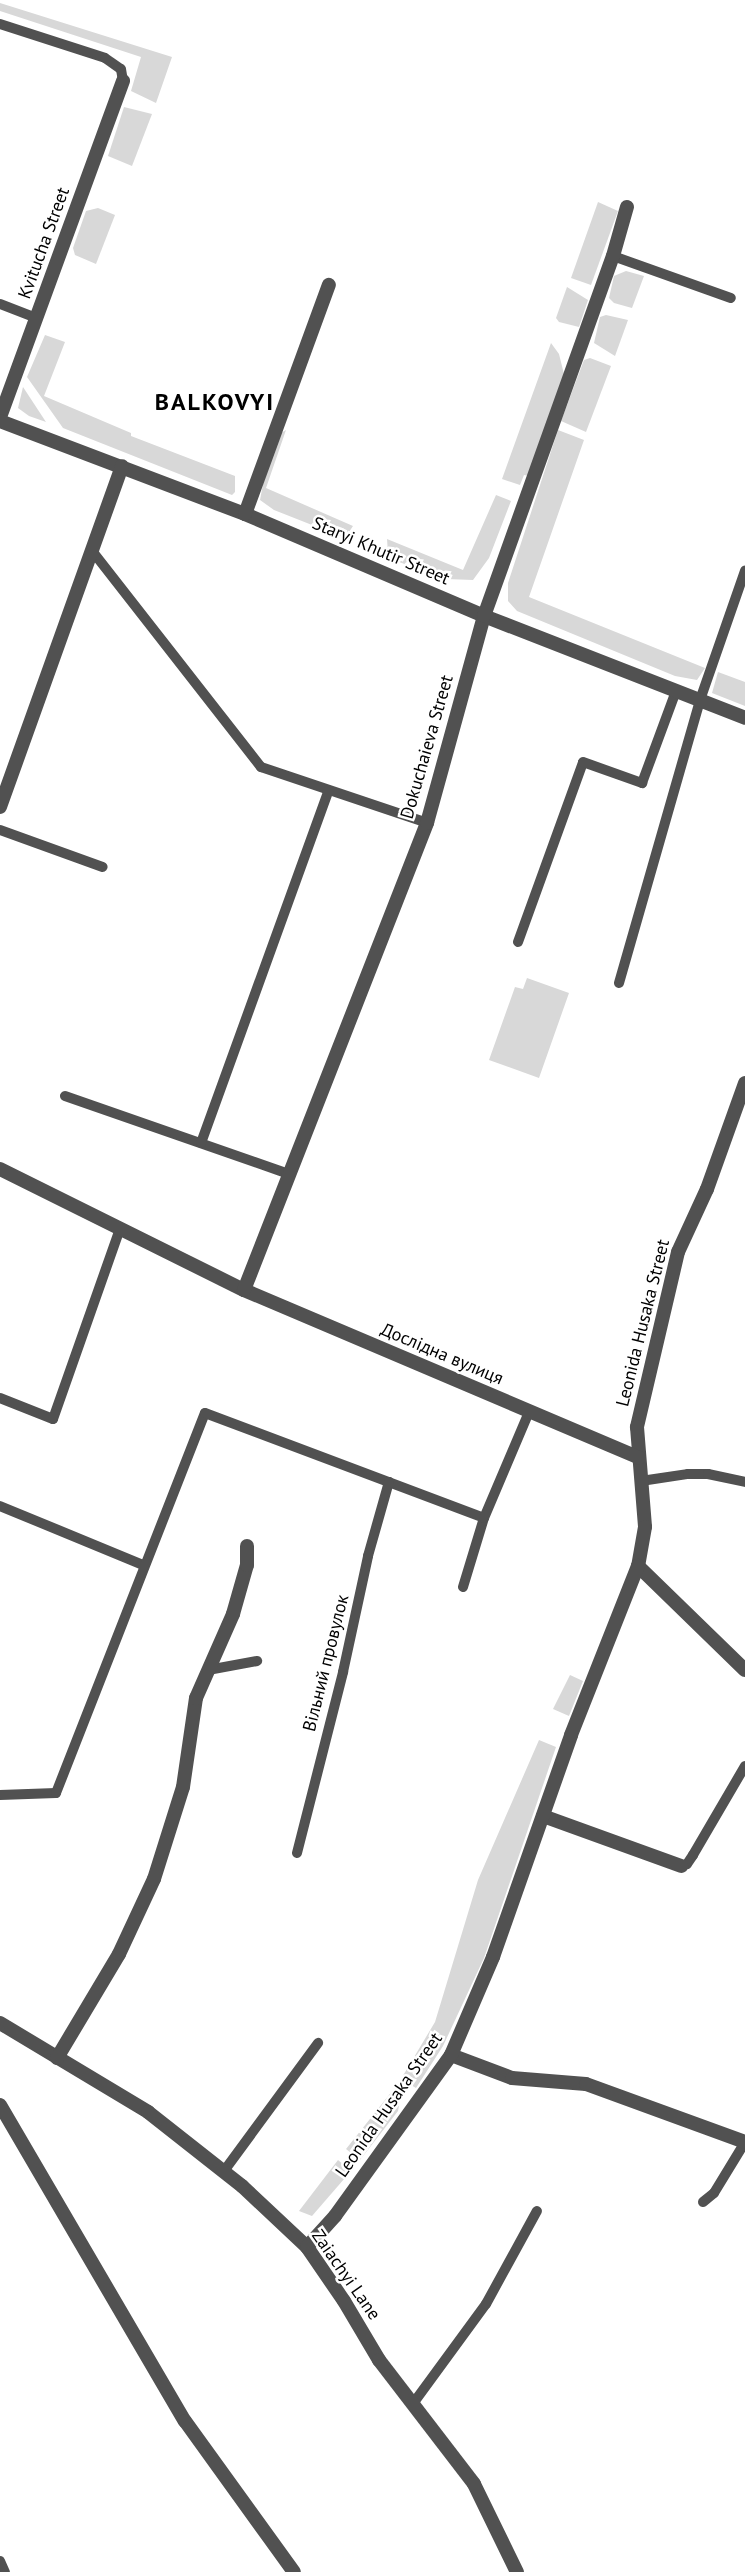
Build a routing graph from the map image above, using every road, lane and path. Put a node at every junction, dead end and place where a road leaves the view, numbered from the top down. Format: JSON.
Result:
{"nodes":[{"id":1,"x":0,"y":24,"type":"edge"},
{"id":2,"x":123,"y":81,"type":"joint"},
{"id":3,"x":627,"y":207,"type":"dead end"},
{"id":4,"x":613,"y":256,"type":"junction"},
{"id":5,"x":329,"y":285,"type":"dead end"},
{"id":6,"x":732,"y":298,"type":"dead end"},
{"id":7,"x":0,"y":304,"type":"edge"},
{"id":8,"x":37,"y":318,"type":"junction"},
{"id":9,"x":0,"y":419,"type":"edge"},
{"id":10,"x":122,"y":466,"type":"junction"},
{"id":11,"x":245,"y":514,"type":"junction"},
{"id":12,"x":93,"y":552,"type":"junction"},
{"id":13,"x":745,"y":571,"type":"edge"},
{"id":14,"x":484,"y":616,"type":"junction"},
{"id":15,"x":676,"y":691,"type":"junction"},
{"id":16,"x":700,"y":700,"type":"junction"},
{"id":17,"x":745,"y":718,"type":"edge"},
{"id":18,"x":328,"y":790,"type":"junction"},
{"id":19,"x":0,"y":807,"type":"edge"},
{"id":20,"x":427,"y":823,"type":"junction"},
{"id":21,"x":0,"y":830,"type":"edge"},
{"id":22,"x":103,"y":867,"type":"dead end"},
{"id":23,"x":518,"y":942,"type":"dead end"},
{"id":24,"x":619,"y":983,"type":"dead end"},
{"id":25,"x":745,"y":1083,"type":"edge"},
{"id":26,"x":65,"y":1096,"type":"dead end"},
{"id":27,"x":201,"y":1143,"type":"junction"},
{"id":28,"x":2,"y":1173,"type":"edge"},
{"id":29,"x":289,"y":1174,"type":"junction"},
{"id":30,"x":120,"y":1229,"type":"junction"},
{"id":31,"x":244,"y":1290,"type":"junction"},
{"id":32,"x":0,"y":1398,"type":"edge"},
{"id":33,"x":529,"y":1412,"type":"junction"},
{"id":34,"x":639,"y":1458,"type":"junction"},
{"id":35,"x":641,"y":1481,"type":"junction"},
{"id":36,"x":389,"y":1482,"type":"junction"},
{"id":37,"x":745,"y":1482,"type":"edge"},
{"id":38,"x":0,"y":1506,"type":"edge"},
{"id":39,"x":484,"y":1518,"type":"junction"},
{"id":40,"x":247,"y":1546,"type":"dead end"},
{"id":41,"x":143,"y":1565,"type":"junction"},
{"id":42,"x":638,"y":1566,"type":"junction"},
{"id":43,"x":463,"y":1587,"type":"dead end"},
{"id":44,"x":257,"y":1661,"type":"dead end"},
{"id":45,"x":208,"y":1670,"type":"junction"},
{"id":46,"x":745,"y":1670,"type":"edge"},
{"id":47,"x":745,"y":1766,"type":"edge"},
{"id":48,"x":0,"y":1795,"type":"edge"},
{"id":49,"x":543,"y":1816,"type":"junction"},
{"id":50,"x":297,"y":1853,"type":"dead end"},
{"id":51,"x":681,"y":1866,"type":"joint"},
{"id":52,"x":0,"y":2023,"type":"edge"},
{"id":53,"x":318,"y":2043,"type":"dead end"},
{"id":54,"x":451,"y":2055,"type":"junction"},
{"id":55,"x":57,"y":2058,"type":"junction"},
{"id":56,"x":0,"y":2105,"type":"edge"},
{"id":57,"x":745,"y":2142,"type":"edge"},
{"id":58,"x":224,"y":2171,"type":"junction"},
{"id":59,"x":703,"y":2202,"type":"dead end"},
{"id":60,"x":537,"y":2211,"type":"dead end"},
{"id":61,"x":307,"y":2247,"type":"junction"},
{"id":62,"x":412,"y":2405,"type":"junction"},
{"id":63,"x":0,"y":2561,"type":"edge"},
{"id":64,"x":5,"y":2572,"type":"edge"},
{"id":65,"x":294,"y":2572,"type":"edge"},
{"id":66,"x":517,"y":2572,"type":"edge"}],
"edges":[{"from":1,"to":2,"type":"lane"},
{"from":2,"to":8,"type":"street","name":"Kvitucha Street"},
{"from":3,"to":4,"type":"street","name":"Dokuchaieva Street"},
{"from":4,"to":6,"type":"lane"},
{"from":4,"to":14,"type":"street","name":"Dokuchaieva Street"},
{"from":5,"to":11,"type":"street"},
{"from":7,"to":8,"type":"lane"},
{"from":8,"to":9,"type":"street","name":"Kvitucha Street"},
{"from":9,"to":10,"type":"street","name":"Staryi Khutir Street"},
{"from":10,"to":11,"type":"street","name":"Staryi Khutir Street"},
{"from":10,"to":12,"type":"street"},
{"from":11,"to":14,"type":"street","name":"Staryi Khutir Street"},
{"from":12,"to":18,"type":"lane"},
{"from":12,"to":19,"type":"street"},
{"from":13,"to":16,"type":"lane"},
{"from":14,"to":15,"type":"street","name":"Staryi Khutir Street"},
{"from":14,"to":20,"type":"street","name":"Dokuchaieva Street"},
{"from":15,"to":16,"type":"street","name":"Staryi Khutir Street"},
{"from":15,"to":23,"type":"lane"},
{"from":16,"to":17,"type":"street","name":"Staryi Khutir Street"},
{"from":16,"to":24,"type":"lane"},
{"from":18,"to":20,"type":"lane"},
{"from":18,"to":27,"type":"lane"},
{"from":20,"to":29,"type":"street","name":"Dokuchaieva Street"},
{"from":21,"to":22,"type":"lane"},
{"from":25,"to":34,"type":"street","name":"Leonida Husaka Street"},
{"from":26,"to":27,"type":"lane"},
{"from":27,"to":29,"type":"lane"},
{"from":28,"to":30,"type":"street","name":"Дослідна вулиця"},
{"from":29,"to":31,"type":"street","name":"Dokuchaieva Street"},
{"from":30,"to":31,"type":"street","name":"Дослідна вулиця"},
{"from":30,"to":32,"type":"lane"},
{"from":31,"to":33,"type":"street","name":"Дослідна вулиця"},
{"from":33,"to":34,"type":"street","name":"Дослідна вулиця"},
{"from":33,"to":39,"type":"lane"},
{"from":34,"to":35,"type":"street"},
{"from":35,"to":37,"type":"lane"},
{"from":35,"to":42,"type":"street"},
{"from":36,"to":39,"type":"lane"},
{"from":36,"to":41,"type":"lane"},
{"from":36,"to":50,"type":"lane","name":"Вільний провулок"},
{"from":38,"to":41,"type":"lane"},
{"from":39,"to":43,"type":"lane"},
{"from":40,"to":45,"type":"street"},
{"from":41,"to":48,"type":"lane"},
{"from":42,"to":46,"type":"street"},
{"from":42,"to":49,"type":"street","name":"Leonida Husaka Street"},
{"from":44,"to":45,"type":"lane"},
{"from":45,"to":55,"type":"street"},
{"from":47,"to":51,"type":"lane"},
{"from":49,"to":51,"type":"street"},
{"from":49,"to":54,"type":"street","name":"Leonida Husaka Street"},
{"from":52,"to":55,"type":"street","name":"Zaiachyi Lane"},
{"from":53,"to":58,"type":"lane"},
{"from":54,"to":57,"type":"street"},
{"from":54,"to":61,"type":"street","name":"Leonida Husaka Street"},
{"from":55,"to":58,"type":"street","name":"Zaiachyi Lane"},
{"from":56,"to":65,"type":"street"},
{"from":57,"to":59,"type":"lane"},
{"from":58,"to":61,"type":"street","name":"Zaiachyi Lane"},
{"from":60,"to":62,"type":"lane"},
{"from":61,"to":62,"type":"street","name":"Zaiachyi Lane"},
{"from":62,"to":66,"type":"street","name":"Zaiachyi Lane"},
{"from":63,"to":64,"type":"lane"}]}
